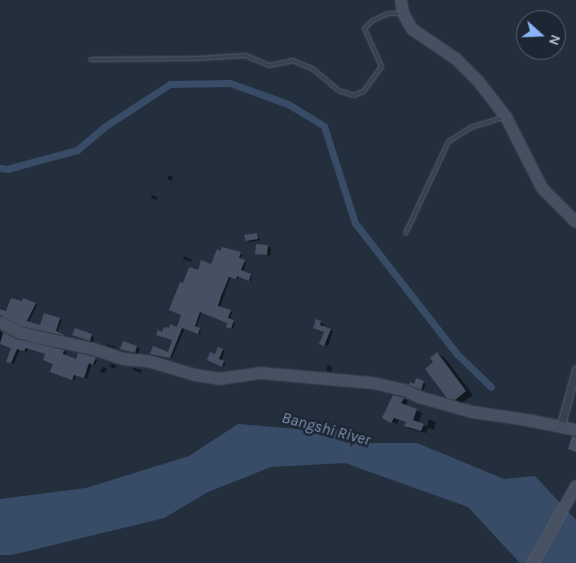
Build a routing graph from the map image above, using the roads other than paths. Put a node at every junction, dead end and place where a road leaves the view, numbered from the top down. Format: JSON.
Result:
{"nodes":[{"id":1,"x":401,"y":0,"type":"edge"},
{"id":2,"x":404,"y":14,"type":"junction"},
{"id":3,"x":90,"y":59,"type":"dead end"},
{"id":4,"x":506,"y":117,"type":"junction"},
{"id":5,"x":576,"y":222,"type":"edge"},
{"id":6,"x":405,"y":233,"type":"dead end"},
{"id":7,"x":0,"y":322,"type":"edge"},
{"id":8,"x":576,"y":369,"type":"edge"},
{"id":9,"x":565,"y":428,"type":"junction"},
{"id":10,"x":576,"y":430,"type":"edge"},
{"id":11,"x":576,"y":486,"type":"edge"},
{"id":12,"x":533,"y":563,"type":"edge"}],
"edges":[{"from":1,"to":2,"type":"street"},
{"from":2,"to":3,"type":"lane"},
{"from":2,"to":4,"type":"street"},
{"from":4,"to":5,"type":"street"},
{"from":4,"to":6,"type":"lane"},
{"from":7,"to":9,"type":"street"},
{"from":8,"to":9,"type":"street"},
{"from":9,"to":10,"type":"street"},
{"from":11,"to":12,"type":"street"}]}
